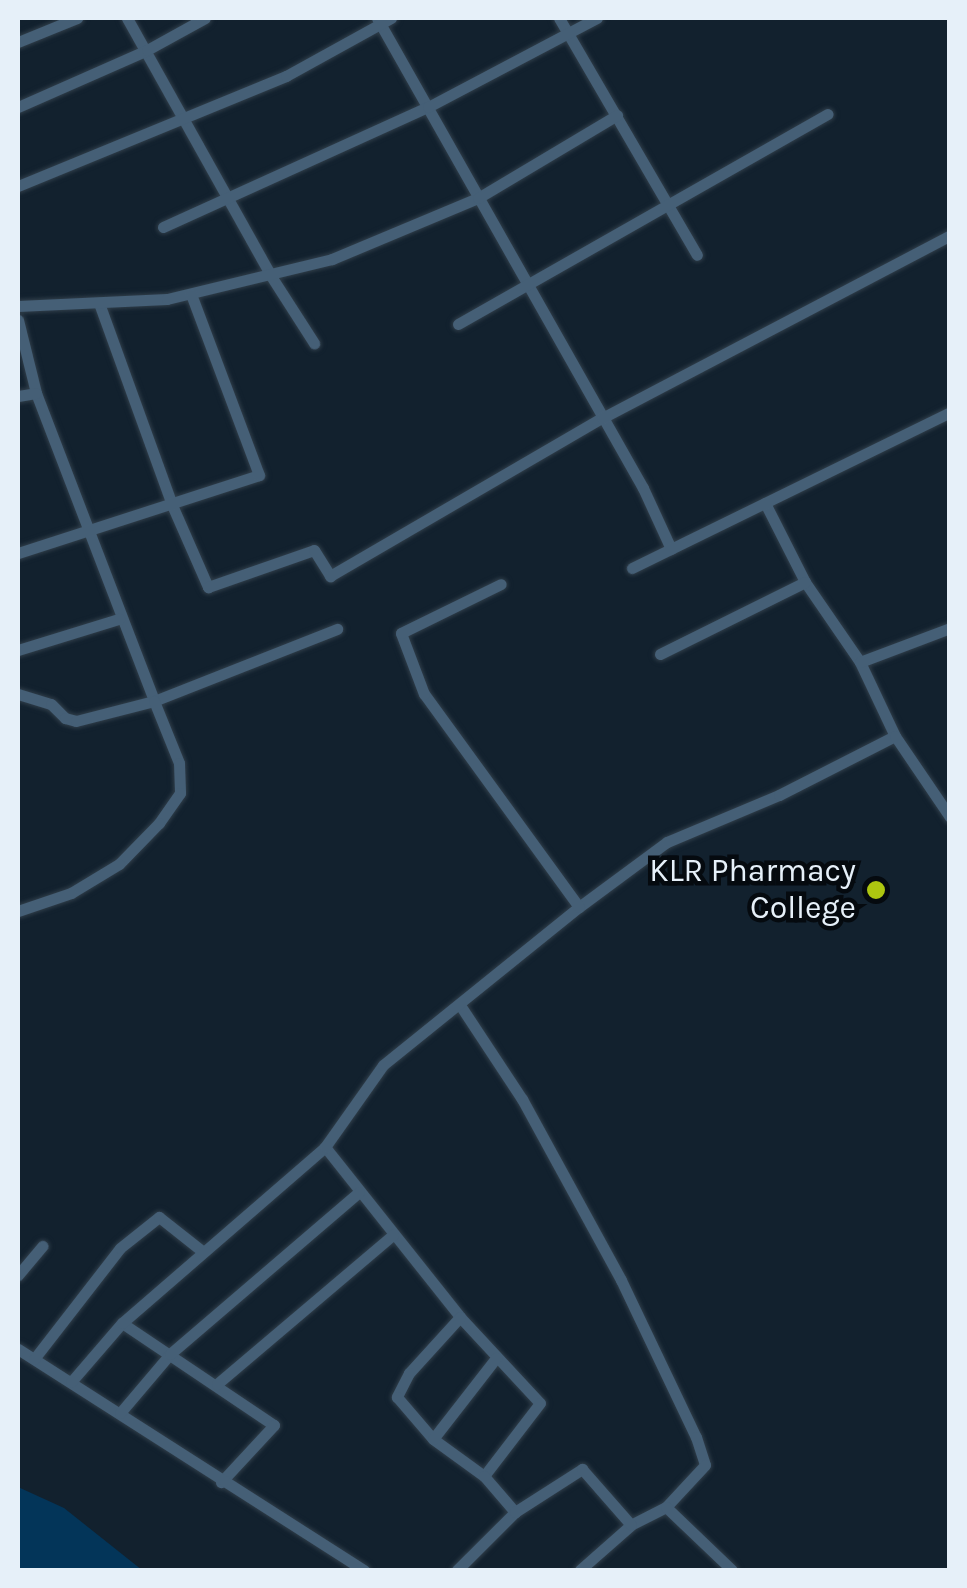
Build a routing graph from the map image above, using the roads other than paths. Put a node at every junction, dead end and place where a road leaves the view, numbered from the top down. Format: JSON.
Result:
{"nodes":[{"id":1,"x":77,"y":18,"type":"edge"},
{"id":2,"x":127,"y":18,"type":"edge"},
{"id":3,"x":205,"y":18,"type":"edge"},
{"id":4,"x":559,"y":18,"type":"edge"},
{"id":5,"x":596,"y":18,"type":"edge"},
{"id":6,"x":383,"y":20,"type":"edge"},
{"id":7,"x":568,"y":34,"type":"junction"},
{"id":8,"x":18,"y":42,"type":"edge"},
{"id":9,"x":147,"y":50,"type":"junction"},
{"id":10,"x":18,"y":106,"type":"edge"},
{"id":11,"x":428,"y":107,"type":"junction"},
{"id":12,"x":827,"y":114,"type":"dead end"},
{"id":13,"x":617,"y":115,"type":"junction"},
{"id":14,"x":185,"y":119,"type":"junction"},
{"id":15,"x":18,"y":186,"type":"edge"},
{"id":16,"x":478,"y":198,"type":"junction"},
{"id":17,"x":229,"y":199,"type":"junction"},
{"id":18,"x":668,"y":202,"type":"junction"},
{"id":19,"x":162,"y":227,"type":"dead end"},
{"id":20,"x":950,"y":235,"type":"edge"},
{"id":21,"x":697,"y":255,"type":"dead end"},
{"id":22,"x":271,"y":276,"type":"junction"},
{"id":23,"x":526,"y":286,"type":"junction"},
{"id":24,"x":191,"y":294,"type":"junction"},
{"id":25,"x":98,"y":303,"type":"junction"},
{"id":26,"x":18,"y":306,"type":"edge"},
{"id":27,"x":18,"y":320,"type":"edge"},
{"id":28,"x":458,"y":324,"type":"dead end"},
{"id":29,"x":314,"y":342,"type":"dead end"},
{"id":30,"x":36,"y":393,"type":"junction"},
{"id":31,"x":18,"y":396,"type":"edge"},
{"id":32,"x":950,"y":412,"type":"edge"},
{"id":33,"x":602,"y":418,"type":"junction"},
{"id":34,"x":765,"y":503,"type":"junction"},
{"id":35,"x":172,"y":505,"type":"junction"},
{"id":36,"x":87,"y":533,"type":"junction"},
{"id":37,"x":672,"y":549,"type":"junction"},
{"id":38,"x":18,"y":553,"type":"edge"},
{"id":39,"x":632,"y":568,"type":"dead end"},
{"id":40,"x":805,"y":582,"type":"junction"},
{"id":41,"x":501,"y":584,"type":"dead end"},
{"id":42,"x":119,"y":620,"type":"junction"},
{"id":43,"x":950,"y":628,"type":"edge"},
{"id":44,"x":337,"y":629,"type":"dead end"},
{"id":45,"x":18,"y":650,"type":"edge"},
{"id":46,"x":660,"y":654,"type":"dead end"},
{"id":47,"x":860,"y":662,"type":"junction"},
{"id":48,"x":18,"y":691,"type":"edge"},
{"id":49,"x":154,"y":702,"type":"junction"},
{"id":50,"x":895,"y":736,"type":"junction"},
{"id":51,"x":950,"y":817,"type":"edge"},
{"id":52,"x":580,"y":907,"type":"junction"},
{"id":53,"x":18,"y":911,"type":"edge"},
{"id":54,"x":460,"y":1005,"type":"junction"},
{"id":55,"x":325,"y":1148,"type":"junction"},
{"id":56,"x":358,"y":1192,"type":"junction"},
{"id":57,"x":393,"y":1235,"type":"junction"},
{"id":58,"x":42,"y":1246,"type":"dead end"},
{"id":59,"x":202,"y":1251,"type":"junction"},
{"id":60,"x":18,"y":1275,"type":"edge"},
{"id":61,"x":460,"y":1317,"type":"junction"},
{"id":62,"x":122,"y":1323,"type":"junction"},
{"id":63,"x":18,"y":1349,"type":"edge"},
{"id":64,"x":170,"y":1354,"type":"junction"},
{"id":65,"x":496,"y":1358,"type":"junction"},
{"id":66,"x":34,"y":1359,"type":"junction"},
{"id":67,"x":71,"y":1382,"type":"junction"},
{"id":68,"x":217,"y":1384,"type":"junction"},
{"id":69,"x":120,"y":1412,"type":"junction"},
{"id":70,"x":434,"y":1439,"type":"junction"},
{"id":71,"x":484,"y":1476,"type":"junction"},
{"id":72,"x":221,"y":1482,"type":"junction"},
{"id":73,"x":666,"y":1507,"type":"junction"},
{"id":74,"x":515,"y":1512,"type":"junction"},
{"id":75,"x":631,"y":1525,"type":"junction"},
{"id":76,"x":364,"y":1570,"type":"edge"},
{"id":77,"x":457,"y":1570,"type":"edge"},
{"id":78,"x":580,"y":1570,"type":"edge"},
{"id":79,"x":732,"y":1570,"type":"edge"}],
"edges":[{"from":1,"to":8,"type":"street"},
{"from":2,"to":9,"type":"street"},
{"from":3,"to":9,"type":"street"},
{"from":4,"to":7,"type":"street"},
{"from":5,"to":7,"type":"street"},
{"from":6,"to":11,"type":"street"},
{"from":6,"to":14,"type":"street"},
{"from":7,"to":11,"type":"street"},
{"from":7,"to":13,"type":"street"},
{"from":9,"to":10,"type":"street"},
{"from":9,"to":14,"type":"street"},
{"from":11,"to":16,"type":"street"},
{"from":11,"to":17,"type":"street"},
{"from":12,"to":18,"type":"street"},
{"from":13,"to":16,"type":"street"},
{"from":13,"to":18,"type":"street"},
{"from":14,"to":15,"type":"street"},
{"from":14,"to":17,"type":"street"},
{"from":16,"to":22,"type":"street"},
{"from":16,"to":23,"type":"street"},
{"from":17,"to":19,"type":"street"},
{"from":17,"to":22,"type":"street"},
{"from":18,"to":21,"type":"street"},
{"from":18,"to":23,"type":"street"},
{"from":20,"to":33,"type":"street"},
{"from":22,"to":24,"type":"street"},
{"from":22,"to":29,"type":"street"},
{"from":23,"to":28,"type":"street"},
{"from":23,"to":33,"type":"street"},
{"from":24,"to":25,"type":"street"},
{"from":24,"to":35,"type":"street"},
{"from":25,"to":26,"type":"street"},
{"from":25,"to":35,"type":"street"},
{"from":27,"to":30,"type":"street"},
{"from":30,"to":31,"type":"street"},
{"from":30,"to":36,"type":"street"},
{"from":32,"to":34,"type":"street"},
{"from":33,"to":35,"type":"street"},
{"from":33,"to":37,"type":"street"},
{"from":34,"to":37,"type":"street"},
{"from":34,"to":40,"type":"street"},
{"from":35,"to":36,"type":"street"},
{"from":36,"to":38,"type":"street"},
{"from":36,"to":42,"type":"street"},
{"from":37,"to":39,"type":"street"},
{"from":40,"to":46,"type":"street"},
{"from":40,"to":47,"type":"street"},
{"from":41,"to":52,"type":"street"},
{"from":42,"to":45,"type":"street"},
{"from":42,"to":49,"type":"street"},
{"from":43,"to":47,"type":"street"},
{"from":44,"to":49,"type":"street"},
{"from":47,"to":50,"type":"street"},
{"from":48,"to":49,"type":"street"},
{"from":49,"to":53,"type":"street"},
{"from":50,"to":51,"type":"street"},
{"from":50,"to":52,"type":"street"},
{"from":52,"to":54,"type":"street"},
{"from":54,"to":55,"type":"street"},
{"from":54,"to":73,"type":"street"},
{"from":55,"to":56,"type":"street"},
{"from":55,"to":59,"type":"street"},
{"from":56,"to":57,"type":"street"},
{"from":56,"to":64,"type":"street"},
{"from":57,"to":61,"type":"street"},
{"from":57,"to":68,"type":"street"},
{"from":58,"to":60,"type":"street"},
{"from":59,"to":62,"type":"street"},
{"from":59,"to":66,"type":"street"},
{"from":61,"to":65,"type":"street"},
{"from":61,"to":70,"type":"street"},
{"from":62,"to":64,"type":"street"},
{"from":62,"to":67,"type":"street"},
{"from":63,"to":66,"type":"street"},
{"from":64,"to":68,"type":"street"},
{"from":64,"to":69,"type":"street"},
{"from":65,"to":70,"type":"street"},
{"from":65,"to":71,"type":"street"},
{"from":66,"to":67,"type":"street"},
{"from":67,"to":69,"type":"street"},
{"from":68,"to":72,"type":"street"},
{"from":69,"to":72,"type":"street"},
{"from":70,"to":71,"type":"street"},
{"from":71,"to":74,"type":"street"},
{"from":72,"to":76,"type":"street"},
{"from":73,"to":75,"type":"street"},
{"from":73,"to":79,"type":"street"},
{"from":74,"to":75,"type":"street"},
{"from":74,"to":77,"type":"street"},
{"from":75,"to":78,"type":"street"}]}
